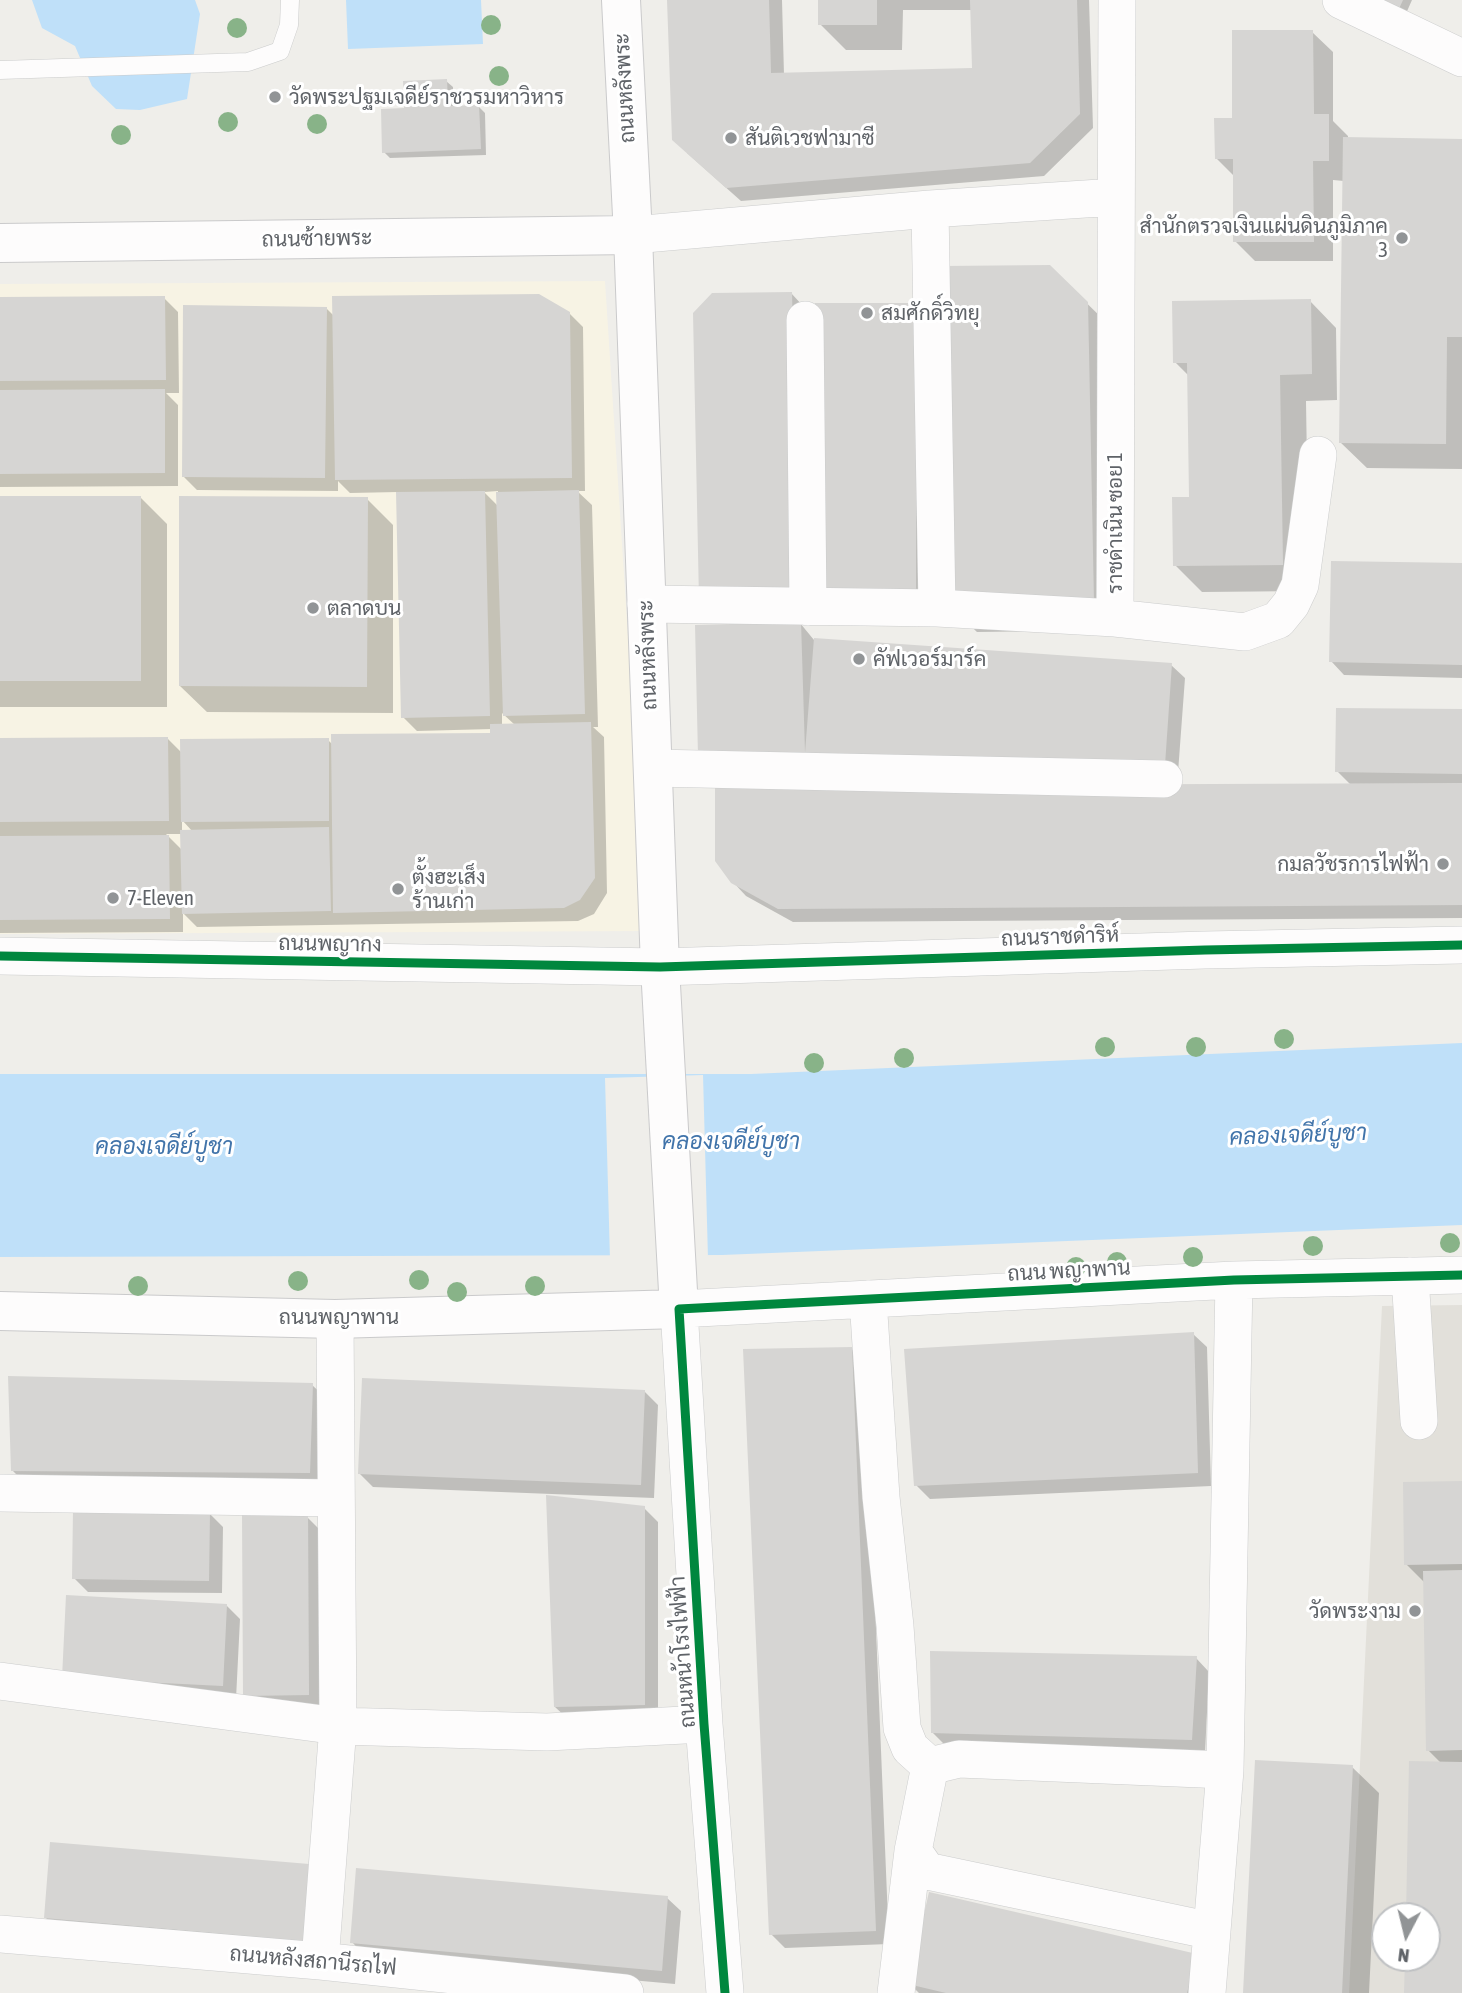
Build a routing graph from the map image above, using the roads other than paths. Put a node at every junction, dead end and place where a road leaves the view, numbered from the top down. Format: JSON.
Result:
{"nodes":[{"id":1,"x":290,"y":0,"type":"edge"},
{"id":2,"x":621,"y":0,"type":"edge"},
{"id":3,"x":1117,"y":0,"type":"edge"},
{"id":4,"x":1341,"y":0,"type":"edge"},
{"id":5,"x":1462,"y":58,"type":"edge"},
{"id":6,"x":0,"y":70,"type":"edge"},
{"id":7,"x":1116,"y":197,"type":"junction"},
{"id":8,"x":930,"y":209,"type":"junction"},
{"id":9,"x":633,"y":235,"type":"junction"},
{"id":10,"x":0,"y":243,"type":"edge"},
{"id":11,"x":805,"y":320,"type":"dead end"},
{"id":12,"x":1318,"y":455,"type":"dead end"},
{"id":13,"x":646,"y":604,"type":"junction"},
{"id":14,"x":808,"y":607,"type":"junction"},
{"id":15,"x":937,"y":608,"type":"junction"},
{"id":16,"x":1115,"y":618,"type":"junction"},
{"id":17,"x":653,"y":768,"type":"junction"},
{"id":18,"x":1164,"y":779,"type":"dead end"},
{"id":19,"x":1462,"y":945,"type":"edge"},
{"id":20,"x":0,"y":956,"type":"edge"},
{"id":21,"x":660,"y":967,"type":"junction"},
{"id":22,"x":1462,"y":1275,"type":"edge"},
{"id":23,"x":1410,"y":1276,"type":"junction"},
{"id":24,"x":1234,"y":1280,"type":"junction"},
{"id":25,"x":868,"y":1299,"type":"junction"},
{"id":26,"x":679,"y":1309,"type":"junction"},
{"id":27,"x":0,"y":1311,"type":"edge"},
{"id":28,"x":335,"y":1319,"type":"junction"},
{"id":29,"x":1419,"y":1421,"type":"dead end"},
{"id":30,"x":0,"y":1493,"type":"edge"},
{"id":31,"x":336,"y":1498,"type":"junction"},
{"id":32,"x":0,"y":1681,"type":"edge"},
{"id":33,"x":704,"y":1724,"type":"junction"},
{"id":34,"x":338,"y":1726,"type":"junction"},
{"id":35,"x":930,"y":1766,"type":"junction"},
{"id":36,"x":1225,"y":1769,"type":"junction"},
{"id":37,"x":913,"y":1851,"type":"junction"},
{"id":38,"x":1212,"y":1931,"type":"junction"},
{"id":39,"x":0,"y":1934,"type":"edge"},
{"id":40,"x":320,"y":1961,"type":"junction"},
{"id":41,"x":625,"y":1993,"type":"edge"},
{"id":42,"x":725,"y":1993,"type":"edge"},
{"id":43,"x":896,"y":1993,"type":"edge"},
{"id":44,"x":1207,"y":1993,"type":"edge"}],
"edges":[{"from":1,"to":6,"type":"lane"},
{"from":2,"to":9,"type":"main road","name":"ถนนหลังพระ"},
{"from":3,"to":7,"type":"street","name":"ราชดำเนิน ซอย 1"},
{"from":4,"to":5,"type":"street"},
{"from":7,"to":8,"type":"street"},
{"from":7,"to":16,"type":"street","name":"ราชดำเนิน ซอย 1"},
{"from":8,"to":9,"type":"street"},
{"from":8,"to":15,"type":"street"},
{"from":9,"to":10,"type":"main road","name":"ถนนซ้ายพระ"},
{"from":9,"to":13,"type":"main road","name":"ถนนหลังพระ"},
{"from":11,"to":14,"type":"street"},
{"from":12,"to":16,"type":"street"},
{"from":13,"to":14,"type":"street","name":"ราชดำเนิน ซอย 1"},
{"from":13,"to":17,"type":"main road","name":"ถนนหลังพระ"},
{"from":14,"to":15,"type":"street","name":"ราชดำเนิน ซอย 1"},
{"from":15,"to":16,"type":"street","name":"ราชดำเนิน ซอย 1"},
{"from":17,"to":18,"type":"street"},
{"from":17,"to":21,"type":"main road","name":"ถนนหลังพระ"},
{"from":19,"to":21,"type":"street","name":"ถนนราชดำริห์"},
{"from":20,"to":21,"type":"street","name":"ถนนพญากง"},
{"from":21,"to":26,"type":"main road","name":"ถนนหลังพระ"},
{"from":22,"to":23,"type":"street","name":"ถนน พญาพาน"},
{"from":23,"to":24,"type":"street","name":"ถนน พญาพาน"},
{"from":23,"to":29,"type":"street"},
{"from":24,"to":25,"type":"street","name":"ถนน พญาพาน"},
{"from":24,"to":36,"type":"street"},
{"from":25,"to":26,"type":"street","name":"ถนน พญาพาน"},
{"from":25,"to":35,"type":"street"},
{"from":26,"to":28,"type":"main road","name":"ถนนพญาพาน"},
{"from":26,"to":33,"type":"street","name":"ถนนหน้าโรงไฟฟ้า"},
{"from":27,"to":28,"type":"main road","name":"ถนนพญาพาน"},
{"from":28,"to":31,"type":"street"},
{"from":30,"to":31,"type":"street"},
{"from":31,"to":34,"type":"street"},
{"from":32,"to":34,"type":"street"},
{"from":33,"to":34,"type":"street"},
{"from":33,"to":42,"type":"street","name":"ถนนหน้าโรงไฟฟ้า"},
{"from":34,"to":40,"type":"street"},
{"from":35,"to":36,"type":"street"},
{"from":35,"to":37,"type":"street"},
{"from":36,"to":38,"type":"street"},
{"from":37,"to":38,"type":"street"},
{"from":37,"to":43,"type":"street"},
{"from":38,"to":44,"type":"street"},
{"from":39,"to":40,"type":"street","name":"ถนนหลังสถานีรถไฟ"},
{"from":40,"to":41,"type":"street","name":"ถนนหลังสถานีรถไฟ"}]}
